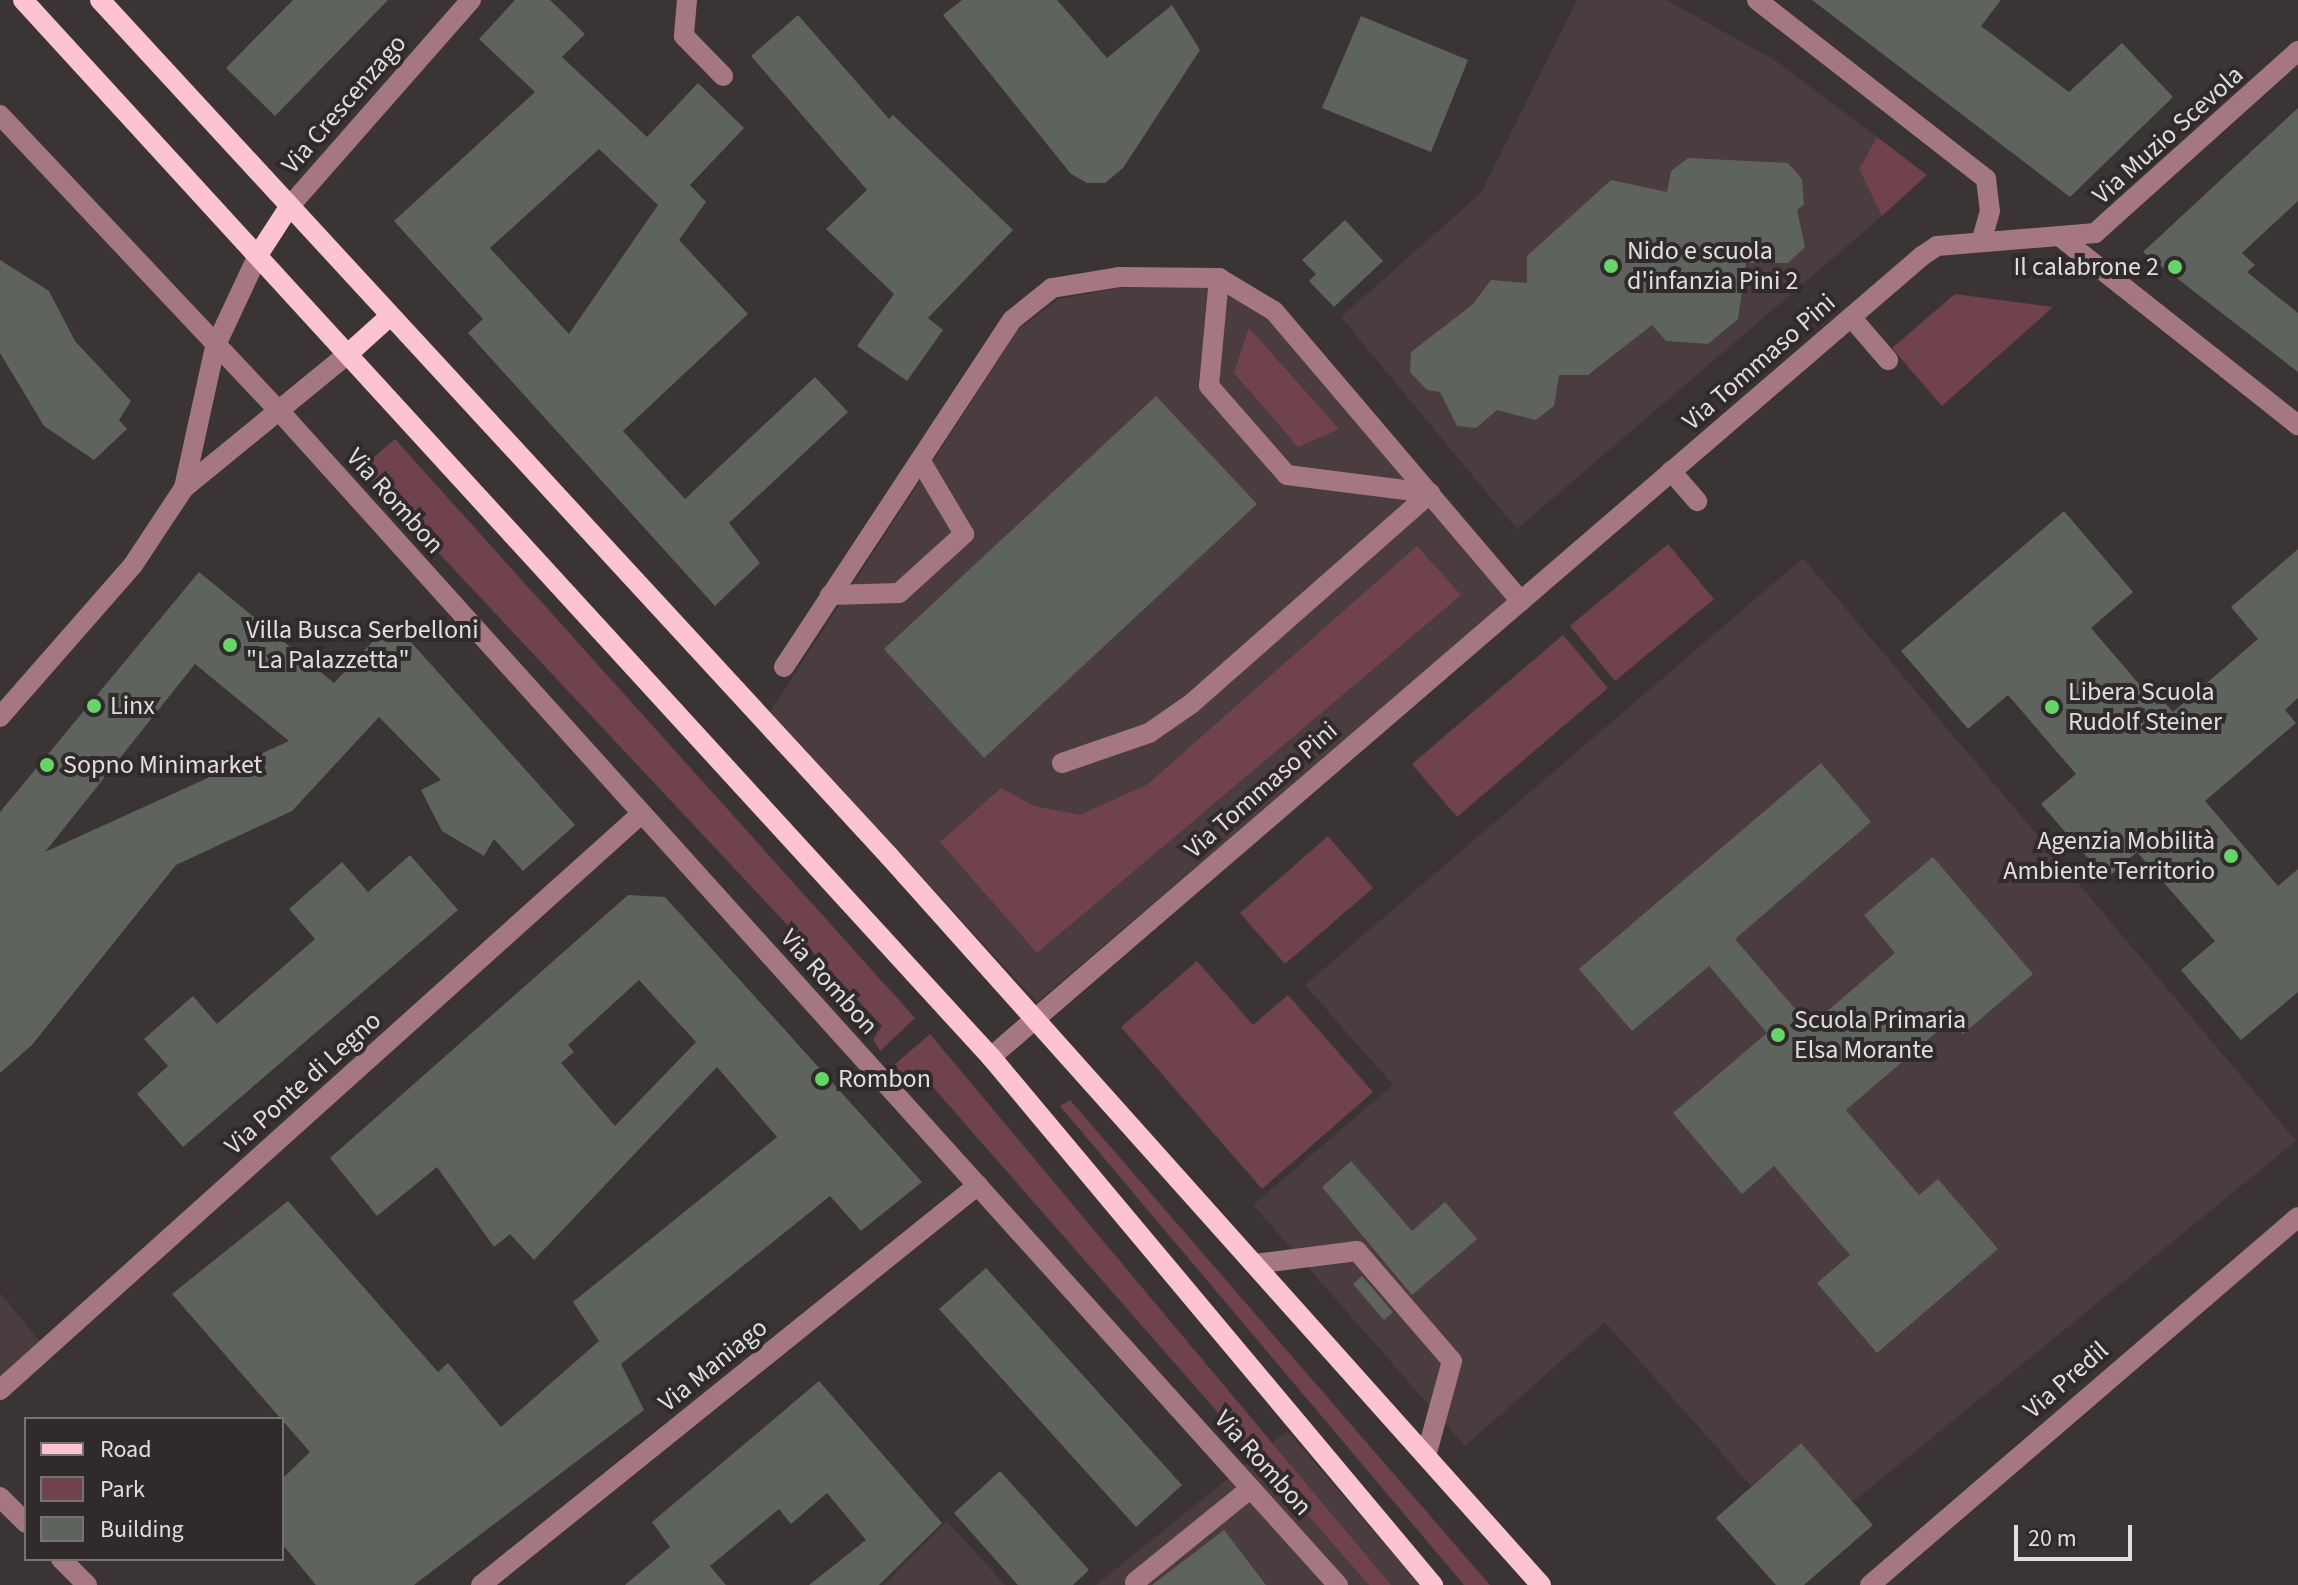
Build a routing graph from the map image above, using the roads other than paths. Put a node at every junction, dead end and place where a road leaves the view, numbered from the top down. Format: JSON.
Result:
{"nodes":[{"id":1,"x":23,"y":0,"type":"edge"},
{"id":2,"x":100,"y":0,"type":"edge"},
{"id":3,"x":471,"y":0,"type":"edge"},
{"id":4,"x":687,"y":0,"type":"edge"},
{"id":5,"x":1757,"y":0,"type":"edge"},
{"id":6,"x":2298,"y":51,"type":"edge"},
{"id":7,"x":723,"y":76,"type":"dead end"},
{"id":8,"x":0,"y":115,"type":"edge"},
{"id":9,"x":289,"y":207,"type":"junction"},
{"id":10,"x":2063,"y":239,"type":"junction"},
{"id":11,"x":1981,"y":242,"type":"junction"},
{"id":12,"x":258,"y":255,"type":"junction"},
{"id":13,"x":1219,"y":278,"type":"junction"},
{"id":14,"x":389,"y":317,"type":"junction"},
{"id":15,"x":1851,"y":317,"type":"junction"},
{"id":16,"x":215,"y":347,"type":"junction"},
{"id":17,"x":348,"y":354,"type":"junction"},
{"id":18,"x":1888,"y":360,"type":"dead end"},
{"id":19,"x":282,"y":414,"type":"junction"},
{"id":20,"x":2298,"y":425,"type":"edge"},
{"id":21,"x":920,"y":460,"type":"junction"},
{"id":22,"x":1671,"y":471,"type":"junction"},
{"id":23,"x":184,"y":488,"type":"junction"},
{"id":24,"x":1430,"y":493,"type":"junction"},
{"id":25,"x":1697,"y":501,"type":"dead end"},
{"id":26,"x":830,"y":595,"type":"junction"},
{"id":27,"x":1521,"y":601,"type":"junction"},
{"id":28,"x":784,"y":667,"type":"dead end"},
{"id":29,"x":0,"y":717,"type":"edge"},
{"id":30,"x":1062,"y":763,"type":"dead end"},
{"id":31,"x":641,"y":814,"type":"junction"},
{"id":32,"x":1035,"y":1018,"type":"junction"},
{"id":33,"x":991,"y":1057,"type":"junction"},
{"id":34,"x":978,"y":1185,"type":"junction"},
{"id":35,"x":2298,"y":1217,"type":"edge"},
{"id":36,"x":1254,"y":1264,"type":"junction"},
{"id":37,"x":0,"y":1390,"type":"edge"},
{"id":38,"x":1426,"y":1456,"type":"junction"},
{"id":39,"x":1251,"y":1488,"type":"junction"},
{"id":40,"x":0,"y":1497,"type":"edge"},
{"id":41,"x":24,"y":1521,"type":"edge"},
{"id":42,"x":63,"y":1561,"type":"edge"},
{"id":43,"x":1135,"y":1582,"type":"dead end"},
{"id":44,"x":87,"y":1585,"type":"edge"},
{"id":45,"x":481,"y":1585,"type":"edge"},
{"id":46,"x":1338,"y":1585,"type":"edge"},
{"id":47,"x":1433,"y":1585,"type":"edge"},
{"id":48,"x":1541,"y":1585,"type":"edge"},
{"id":49,"x":1870,"y":1585,"type":"edge"}],
"edges":[{"from":1,"to":12,"type":"main road","name":"Via Rombon"},
{"from":2,"to":9,"type":"main road"},
{"from":3,"to":9,"type":"street","name":"Via Crescenzago"},
{"from":4,"to":7,"type":"street"},
{"from":5,"to":11,"type":"street"},
{"from":6,"to":10,"type":"street","name":"Via Muzio Scevola"},
{"from":8,"to":16,"type":"street","name":"Via Rombon"},
{"from":9,"to":12,"type":"main road"},
{"from":9,"to":14,"type":"main road"},
{"from":10,"to":11,"type":"street","name":"Via Tommaso Pini"},
{"from":10,"to":20,"type":"street"},
{"from":11,"to":15,"type":"street","name":"Via Tommaso Pini"},
{"from":12,"to":16,"type":"street"},
{"from":12,"to":17,"type":"main road","name":"Via Rombon"},
{"from":13,"to":21,"type":"street"},
{"from":13,"to":24,"type":"street"},
{"from":13,"to":24,"type":"street"},
{"from":14,"to":17,"type":"main road"},
{"from":14,"to":32,"type":"main road"},
{"from":15,"to":18,"type":"street"},
{"from":15,"to":22,"type":"street","name":"Via Tommaso Pini"},
{"from":16,"to":19,"type":"street","name":"Via Rombon"},
{"from":16,"to":23,"type":"street"},
{"from":17,"to":19,"type":"street"},
{"from":17,"to":33,"type":"main road","name":"Via Rombon"},
{"from":19,"to":23,"type":"street"},
{"from":19,"to":31,"type":"street","name":"Via Rombon"},
{"from":21,"to":26,"type":"street"},
{"from":21,"to":26,"type":"street"},
{"from":22,"to":25,"type":"street"},
{"from":22,"to":27,"type":"street","name":"Via Tommaso Pini"},
{"from":23,"to":29,"type":"street"},
{"from":24,"to":27,"type":"street"},
{"from":24,"to":30,"type":"street"},
{"from":26,"to":28,"type":"street"},
{"from":27,"to":32,"type":"street","name":"Via Tommaso Pini"},
{"from":31,"to":34,"type":"street","name":"Via Rombon"},
{"from":31,"to":37,"type":"street","name":"Via Ponte di Legno"},
{"from":32,"to":33,"type":"street"},
{"from":32,"to":36,"type":"main road"},
{"from":33,"to":47,"type":"main road","name":"Via Rombon"},
{"from":34,"to":39,"type":"street","name":"Via Rombon"},
{"from":34,"to":45,"type":"street","name":"Via Maniago"},
{"from":35,"to":49,"type":"street","name":"Via Predil"},
{"from":36,"to":38,"type":"main road"},
{"from":36,"to":38,"type":"street"},
{"from":38,"to":48,"type":"main road"},
{"from":39,"to":43,"type":"street"},
{"from":39,"to":46,"type":"street","name":"Via Rombon"},
{"from":40,"to":41,"type":"street"},
{"from":42,"to":44,"type":"street"}]}
